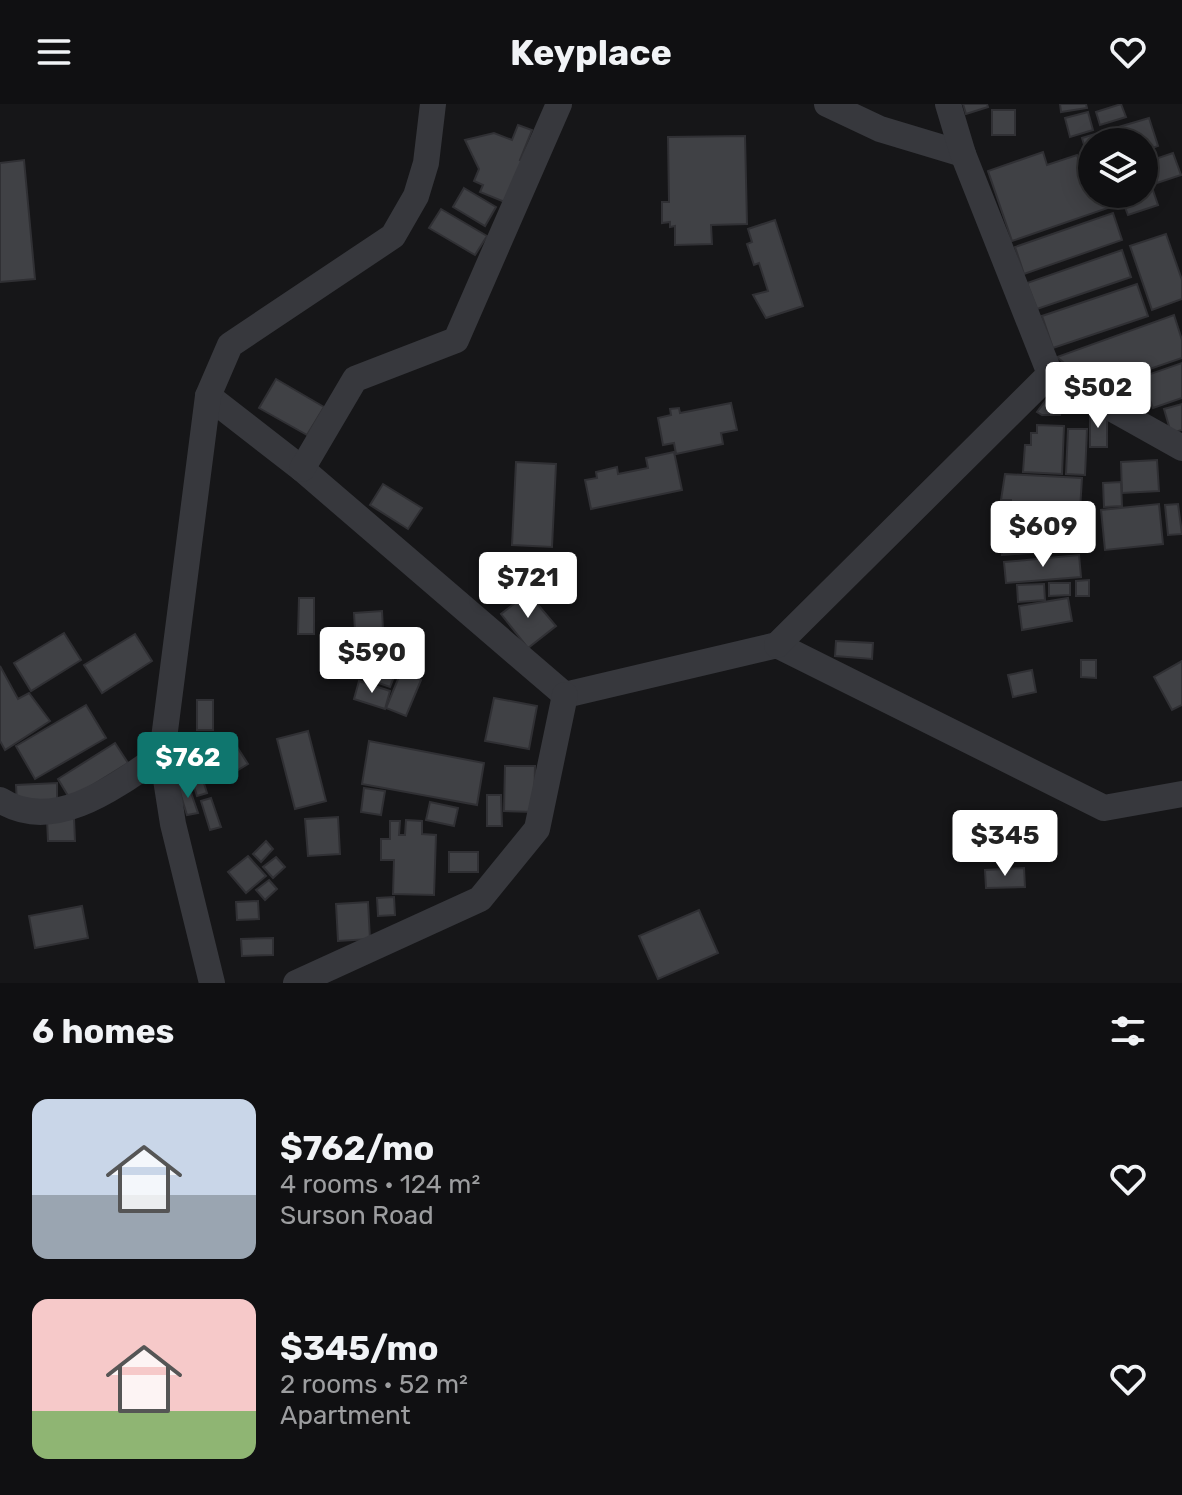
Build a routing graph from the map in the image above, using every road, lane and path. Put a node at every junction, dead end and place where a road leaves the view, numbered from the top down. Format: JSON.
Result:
{"nodes":[{"id":1,"x":433,"y":104,"type":"edge"},
{"id":2,"x":559,"y":104,"type":"edge"},
{"id":3,"x":827,"y":104,"type":"edge"},
{"id":4,"x":948,"y":104,"type":"edge"},
{"id":5,"x":963,"y":154,"type":"junction"},
{"id":6,"x":1050,"y":374,"type":"junction"},
{"id":7,"x":208,"y":396,"type":"junction"},
{"id":8,"x":1182,"y":448,"type":"edge"},
{"id":9,"x":302,"y":469,"type":"junction"},
{"id":10,"x":777,"y":645,"type":"junction"},
{"id":11,"x":565,"y":695,"type":"junction"},
{"id":12,"x":162,"y":754,"type":"junction"},
{"id":13,"x":1182,"y":794,"type":"edge"},
{"id":14,"x":0,"y":800,"type":"edge"},
{"id":15,"x":212,"y":983,"type":"edge"},
{"id":16,"x":296,"y":983,"type":"edge"}],
"edges":[{"from":1,"to":7,"type":"street"},
{"from":2,"to":9,"type":"street"},
{"from":3,"to":5,"type":"street"},
{"from":4,"to":5,"type":"street"},
{"from":5,"to":6,"type":"street"},
{"from":6,"to":8,"type":"street"},
{"from":6,"to":10,"type":"street"},
{"from":7,"to":9,"type":"street"},
{"from":7,"to":12,"type":"street"},
{"from":9,"to":11,"type":"street"},
{"from":10,"to":11,"type":"street"},
{"from":10,"to":13,"type":"street"},
{"from":11,"to":16,"type":"street"},
{"from":12,"to":14,"type":"street"},
{"from":12,"to":15,"type":"street"}]}
